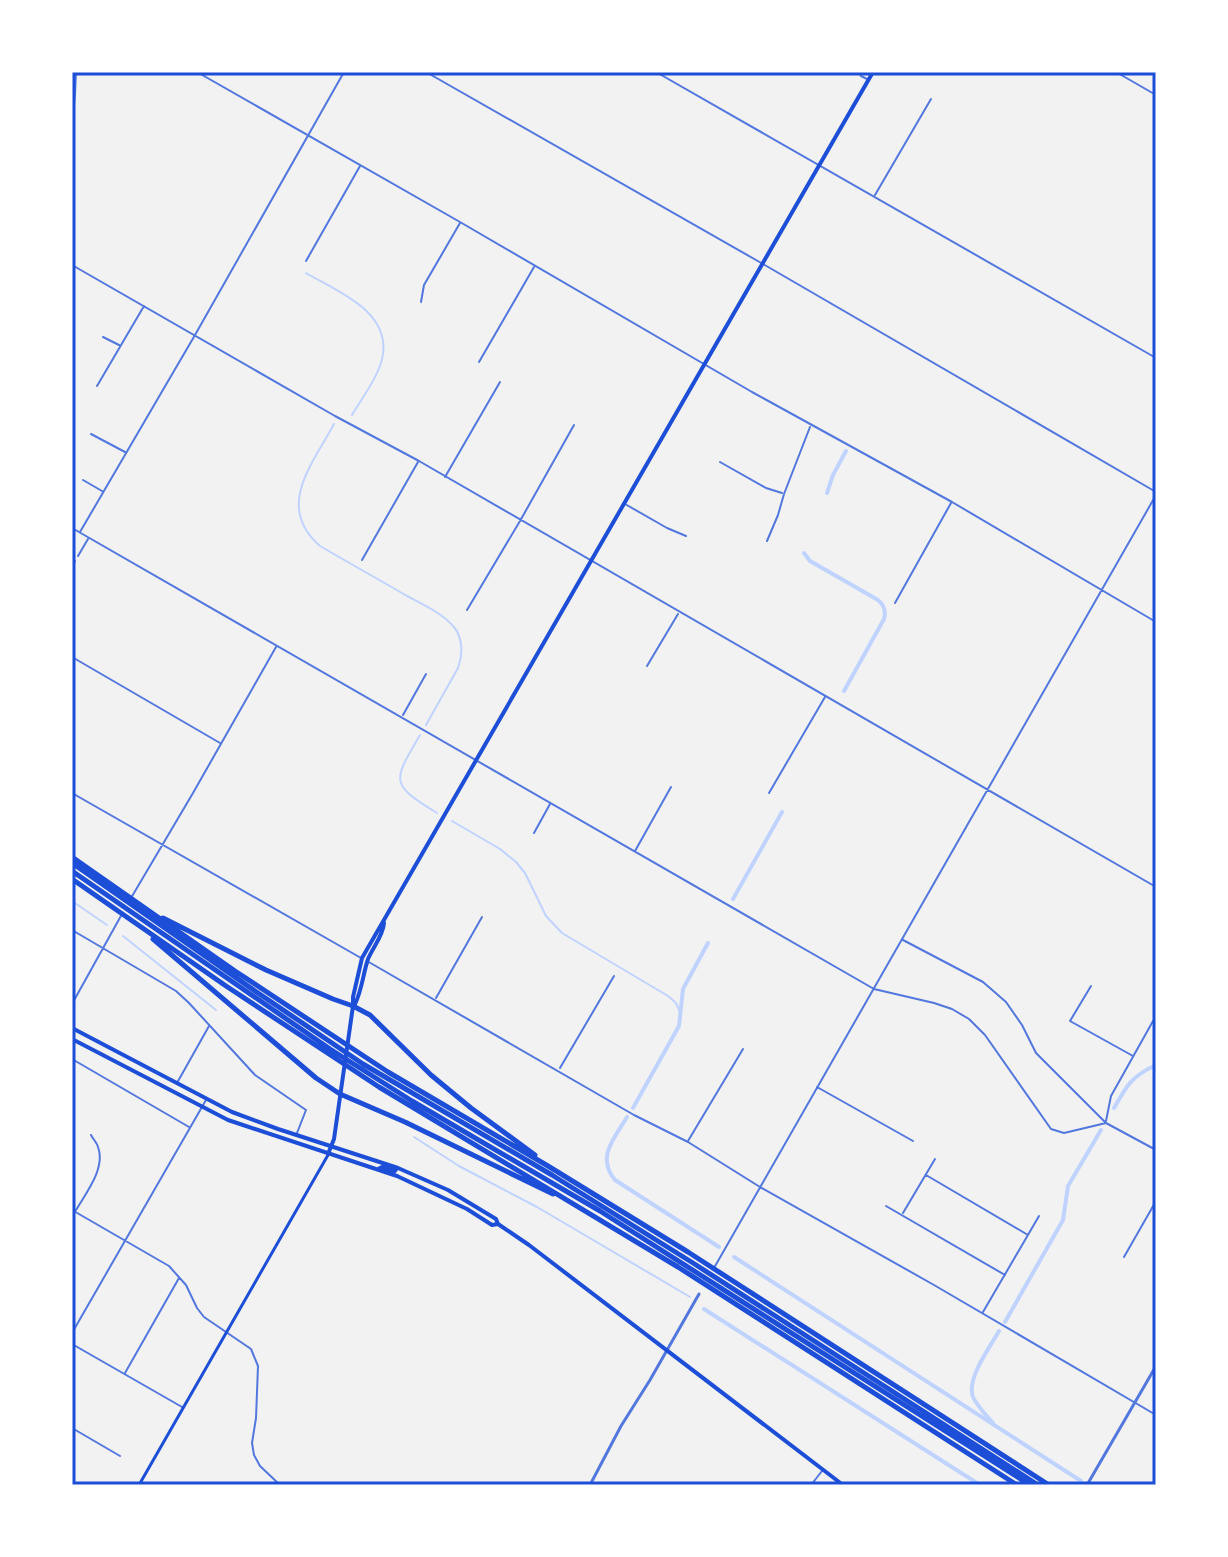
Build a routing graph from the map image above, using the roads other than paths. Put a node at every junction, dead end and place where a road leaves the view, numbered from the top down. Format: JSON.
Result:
{"nodes":[{"id":1,"x":76,"y":72,"type":"edge"},
{"id":2,"x":197,"y":72,"type":"edge"},
{"id":3,"x":344,"y":72,"type":"edge"},
{"id":4,"x":426,"y":72,"type":"edge"},
{"id":5,"x":656,"y":72,"type":"edge"},
{"id":6,"x":859,"y":72,"type":"edge"},
{"id":7,"x":1116,"y":72,"type":"edge"},
{"id":8,"x":871,"y":73,"type":"edge"},
{"id":9,"x":868,"y":80,"type":"junction"},
{"id":10,"x":1156,"y":95,"type":"edge"},
{"id":11,"x":931,"y":99,"type":"dead end"},
{"id":12,"x":72,"y":126,"type":"edge"},
{"id":13,"x":308,"y":136,"type":"junction"},
{"id":14,"x":361,"y":165,"type":"junction"},
{"id":15,"x":819,"y":165,"type":"junction"},
{"id":16,"x":874,"y":196,"type":"junction"},
{"id":17,"x":460,"y":222,"type":"junction"},
{"id":18,"x":306,"y":261,"type":"dead end"},
{"id":19,"x":763,"y":264,"type":"junction"},
{"id":20,"x":72,"y":265,"type":"edge"},
{"id":21,"x":534,"y":266,"type":"junction"},
{"id":22,"x":421,"y":302,"type":"dead end"},
{"id":23,"x":144,"y":305,"type":"junction"},
{"id":24,"x":195,"y":335,"type":"junction"},
{"id":25,"x":103,"y":337,"type":"dead end"},
{"id":26,"x":120,"y":345,"type":"junction"},
{"id":27,"x":1156,"y":358,"type":"edge"},
{"id":28,"x":479,"y":362,"type":"dead end"},
{"id":29,"x":704,"y":364,"type":"junction"},
{"id":30,"x":500,"y":382,"type":"dead end"},
{"id":31,"x":97,"y":386,"type":"dead end"},
{"id":32,"x":574,"y":425,"type":"dead end"},
{"id":33,"x":811,"y":426,"type":"junction"},
{"id":34,"x":91,"y":434,"type":"dead end"},
{"id":35,"x":126,"y":452,"type":"junction"},
{"id":36,"x":419,"y":461,"type":"junction"},
{"id":37,"x":720,"y":462,"type":"dead end"},
{"id":38,"x":445,"y":477,"type":"junction"},
{"id":39,"x":83,"y":480,"type":"dead end"},
{"id":40,"x":103,"y":491,"type":"junction"},
{"id":41,"x":784,"y":494,"type":"junction"},
{"id":42,"x":1156,"y":494,"type":"edge"},
{"id":43,"x":952,"y":502,"type":"junction"},
{"id":44,"x":625,"y":504,"type":"junction"},
{"id":45,"x":520,"y":521,"type":"junction"},
{"id":46,"x":72,"y":528,"type":"edge"},
{"id":47,"x":80,"y":533,"type":"junction"},
{"id":48,"x":686,"y":536,"type":"dead end"},
{"id":49,"x":89,"y":538,"type":"junction"},
{"id":50,"x":767,"y":541,"type":"dead end"},
{"id":51,"x":78,"y":556,"type":"dead end"},
{"id":52,"x":362,"y":560,"type":"dead end"},
{"id":53,"x":75,"y":561,"type":"dead end"},
{"id":54,"x":591,"y":562,"type":"junction"},
{"id":55,"x":72,"y":566,"type":"edge"},
{"id":56,"x":1102,"y":591,"type":"junction"},
{"id":57,"x":895,"y":603,"type":"dead end"},
{"id":58,"x":467,"y":610,"type":"dead end"},
{"id":59,"x":678,"y":612,"type":"junction"},
{"id":60,"x":1156,"y":622,"type":"edge"},
{"id":61,"x":276,"y":646,"type":"junction"},
{"id":62,"x":72,"y":657,"type":"edge"},
{"id":63,"x":647,"y":666,"type":"dead end"},
{"id":64,"x":426,"y":674,"type":"dead end"},
{"id":65,"x":826,"y":696,"type":"junction"},
{"id":66,"x":402,"y":718,"type":"junction"},
{"id":67,"x":221,"y":743,"type":"junction"},
{"id":68,"x":478,"y":760,"type":"junction"},
{"id":69,"x":671,"y":787,"type":"dead end"},
{"id":70,"x":988,"y":790,"type":"junction"},
{"id":71,"x":72,"y":793,"type":"edge"},
{"id":72,"x":769,"y":793,"type":"dead end"},
{"id":73,"x":551,"y":803,"type":"junction"},
{"id":74,"x":534,"y":833,"type":"dead end"},
{"id":75,"x":162,"y":845,"type":"junction"},
{"id":76,"x":635,"y":852,"type":"junction"},
{"id":77,"x":72,"y":857,"type":"edge"},
{"id":78,"x":72,"y":863,"type":"edge"},
{"id":79,"x":72,"y":871,"type":"edge"},
{"id":80,"x":72,"y":879,"type":"edge"},
{"id":81,"x":1156,"y":887,"type":"edge"},
{"id":82,"x":141,"y":906,"type":"junction"},
{"id":83,"x":482,"y":917,"type":"dead end"},
{"id":84,"x":131,"y":920,"type":"junction"},
{"id":85,"x":72,"y":930,"type":"edge"},
{"id":86,"x":902,"y":939,"type":"junction"},
{"id":87,"x":103,"y":948,"type":"junction"},
{"id":88,"x":365,"y":959,"type":"junction"},
{"id":89,"x":614,"y":976,"type":"dead end"},
{"id":90,"x":1091,"y":986,"type":"dead end"},
{"id":91,"x":874,"y":989,"type":"junction"},
{"id":92,"x":435,"y":999,"type":"junction"},
{"id":93,"x":72,"y":1004,"type":"edge"},
{"id":94,"x":353,"y":1006,"type":"junction"},
{"id":95,"x":1153,"y":1021,"type":"dead end"},
{"id":96,"x":209,"y":1025,"type":"junction"},
{"id":97,"x":72,"y":1028,"type":"edge"},
{"id":98,"x":72,"y":1039,"type":"edge"},
{"id":99,"x":743,"y":1049,"type":"dead end"},
{"id":100,"x":1133,"y":1056,"type":"junction"},
{"id":101,"x":72,"y":1059,"type":"edge"},
{"id":102,"x":559,"y":1070,"type":"junction"},
{"id":103,"x":177,"y":1083,"type":"junction"},
{"id":104,"x":817,"y":1087,"type":"junction"},
{"id":105,"x":340,"y":1094,"type":"junction"},
{"id":106,"x":206,"y":1100,"type":"junction"},
{"id":107,"x":202,"y":1106,"type":"junction"},
{"id":108,"x":1106,"y":1123,"type":"junction"},
{"id":109,"x":190,"y":1128,"type":"junction"},
{"id":110,"x":296,"y":1134,"type":"junction"},
{"id":111,"x":91,"y":1135,"type":"dead end"},
{"id":112,"x":913,"y":1141,"type":"dead end"},
{"id":113,"x":688,"y":1142,"type":"junction"},
{"id":114,"x":331,"y":1145,"type":"junction"},
{"id":115,"x":1156,"y":1150,"type":"edge"},
{"id":116,"x":328,"y":1154,"type":"junction"},
{"id":117,"x":935,"y":1159,"type":"dead end"},
{"id":118,"x":548,"y":1166,"type":"junction"},
{"id":119,"x":398,"y":1168,"type":"junction"},
{"id":120,"x":378,"y":1169,"type":"junction"},
{"id":121,"x":926,"y":1175,"type":"junction"},
{"id":122,"x":760,"y":1187,"type":"junction"},
{"id":123,"x":1156,"y":1201,"type":"edge"},
{"id":124,"x":886,"y":1206,"type":"dead end"},
{"id":125,"x":74,"y":1211,"type":"edge"},
{"id":126,"x":902,"y":1214,"type":"junction"},
{"id":127,"x":1039,"y":1216,"type":"dead end"},
{"id":128,"x":597,"y":1217,"type":"junction"},
{"id":129,"x":498,"y":1224,"type":"junction"},
{"id":130,"x":1028,"y":1235,"type":"junction"},
{"id":131,"x":126,"y":1241,"type":"junction"},
{"id":132,"x":1124,"y":1257,"type":"dead end"},
{"id":133,"x":1005,"y":1275,"type":"junction"},
{"id":134,"x":180,"y":1277,"type":"junction"},
{"id":135,"x":705,"y":1283,"type":"dead end"},
{"id":136,"x":699,"y":1294,"type":"dead end"},
{"id":137,"x":982,"y":1314,"type":"junction"},
{"id":138,"x":226,"y":1332,"type":"junction"},
{"id":139,"x":72,"y":1333,"type":"edge"},
{"id":140,"x":72,"y":1344,"type":"edge"},
{"id":141,"x":666,"y":1351,"type":"junction"},
{"id":142,"x":1156,"y":1366,"type":"edge"},
{"id":143,"x":125,"y":1373,"type":"junction"},
{"id":144,"x":894,"y":1395,"type":"junction"},
{"id":145,"x":1135,"y":1403,"type":"junction"},
{"id":146,"x":183,"y":1407,"type":"junction"},
{"id":147,"x":929,"y":1408,"type":"junction"},
{"id":148,"x":1156,"y":1415,"type":"edge"},
{"id":149,"x":920,"y":1422,"type":"junction"},
{"id":150,"x":72,"y":1428,"type":"edge"},
{"id":151,"x":120,"y":1456,"type":"dead end"},
{"id":152,"x":823,"y":1470,"type":"junction"},
{"id":153,"x":1089,"y":1483,"type":"edge"},
{"id":154,"x":139,"y":1485,"type":"edge"},
{"id":155,"x":280,"y":1485,"type":"edge"},
{"id":156,"x":590,"y":1485,"type":"edge"},
{"id":157,"x":811,"y":1485,"type":"edge"},
{"id":158,"x":843,"y":1485,"type":"edge"},
{"id":159,"x":1017,"y":1485,"type":"edge"},
{"id":160,"x":1030,"y":1485,"type":"edge"},
{"id":161,"x":1038,"y":1485,"type":"edge"},
{"id":162,"x":1049,"y":1485,"type":"edge"}],
"edges":[{"from":1,"to":12,"type":"street"},
{"from":2,"to":13,"type":"street"},
{"from":3,"to":13,"type":"street"},
{"from":4,"to":19,"type":"street"},
{"from":5,"to":15,"type":"street"},
{"from":6,"to":9,"type":"street"},
{"from":7,"to":10,"type":"street"},
{"from":8,"to":9,"type":"main road"},
{"from":9,"to":15,"type":"main road"},
{"from":11,"to":16,"type":"street"},
{"from":13,"to":14,"type":"street"},
{"from":13,"to":24,"type":"street"},
{"from":14,"to":17,"type":"street"},
{"from":14,"to":18,"type":"street"},
{"from":15,"to":16,"type":"street"},
{"from":15,"to":19,"type":"main road"},
{"from":16,"to":27,"type":"street"},
{"from":17,"to":21,"type":"street"},
{"from":17,"to":22,"type":"street"},
{"from":19,"to":29,"type":"main road"},
{"from":19,"to":42,"type":"street"},
{"from":20,"to":23,"type":"street"},
{"from":21,"to":28,"type":"street"},
{"from":21,"to":29,"type":"street"},
{"from":23,"to":24,"type":"street"},
{"from":23,"to":26,"type":"street"},
{"from":24,"to":35,"type":"street"},
{"from":24,"to":36,"type":"street"},
{"from":25,"to":26,"type":"street"},
{"from":26,"to":31,"type":"street"},
{"from":29,"to":33,"type":"street"},
{"from":29,"to":44,"type":"main road"},
{"from":30,"to":38,"type":"street"},
{"from":32,"to":45,"type":"street"},
{"from":33,"to":41,"type":"street"},
{"from":33,"to":43,"type":"street"},
{"from":34,"to":35,"type":"street"},
{"from":35,"to":40,"type":"street"},
{"from":36,"to":38,"type":"street"},
{"from":36,"to":52,"type":"street"},
{"from":37,"to":41,"type":"street"},
{"from":38,"to":45,"type":"street"},
{"from":39,"to":40,"type":"street"},
{"from":40,"to":47,"type":"street"},
{"from":41,"to":50,"type":"street"},
{"from":42,"to":56,"type":"street"},
{"from":43,"to":56,"type":"street"},
{"from":43,"to":57,"type":"street"},
{"from":44,"to":48,"type":"street"},
{"from":44,"to":54,"type":"main road"},
{"from":45,"to":54,"type":"street"},
{"from":45,"to":58,"type":"street"},
{"from":46,"to":47,"type":"street"},
{"from":47,"to":49,"type":"street"},
{"from":49,"to":51,"type":"street"},
{"from":49,"to":61,"type":"street"},
{"from":53,"to":55,"type":"street"},
{"from":54,"to":59,"type":"street"},
{"from":54,"to":68,"type":"main road"},
{"from":56,"to":60,"type":"street"},
{"from":56,"to":70,"type":"street"},
{"from":59,"to":63,"type":"street"},
{"from":59,"to":65,"type":"street"},
{"from":61,"to":66,"type":"street"},
{"from":61,"to":67,"type":"street"},
{"from":62,"to":67,"type":"street"},
{"from":64,"to":66,"type":"street"},
{"from":65,"to":70,"type":"street"},
{"from":65,"to":72,"type":"street"},
{"from":66,"to":68,"type":"street"},
{"from":67,"to":75,"type":"street"},
{"from":68,"to":73,"type":"street"},
{"from":68,"to":88,"type":"main road"},
{"from":69,"to":76,"type":"street"},
{"from":70,"to":81,"type":"street"},
{"from":70,"to":86,"type":"street"},
{"from":71,"to":75,"type":"street"},
{"from":73,"to":74,"type":"street"},
{"from":73,"to":76,"type":"street"},
{"from":75,"to":87,"type":"street"},
{"from":75,"to":88,"type":"street"},
{"from":76,"to":91,"type":"street"},
{"from":77,"to":82,"type":"highway"},
{"from":78,"to":144,"type":"highway"},
{"from":79,"to":144,"type":"highway"},
{"from":80,"to":84,"type":"highway"},
{"from":82,"to":94,"type":"highway"},
{"from":82,"to":118,"type":"highway"},
{"from":83,"to":92,"type":"street"},
{"from":84,"to":105,"type":"highway"},
{"from":84,"to":128,"type":"highway"},
{"from":85,"to":87,"type":"street"},
{"from":86,"to":91,"type":"street"},
{"from":86,"to":108,"type":"street"},
{"from":87,"to":93,"type":"street"},
{"from":87,"to":96,"type":"street"},
{"from":88,"to":92,"type":"street"},
{"from":88,"to":94,"type":"main road"},
{"from":89,"to":102,"type":"street"},
{"from":90,"to":100,"type":"street"},
{"from":91,"to":104,"type":"street"},
{"from":91,"to":108,"type":"street"},
{"from":92,"to":102,"type":"street"},
{"from":94,"to":105,"type":"main road"},
{"from":94,"to":118,"type":"highway"},
{"from":95,"to":100,"type":"street"},
{"from":96,"to":103,"type":"street"},
{"from":96,"to":110,"type":"street"},
{"from":97,"to":103,"type":"main road"},
{"from":98,"to":107,"type":"main road"},
{"from":99,"to":113,"type":"street"},
{"from":100,"to":108,"type":"street"},
{"from":101,"to":109,"type":"street"},
{"from":102,"to":113,"type":"street"},
{"from":103,"to":106,"type":"main road"},
{"from":104,"to":112,"type":"street"},
{"from":104,"to":122,"type":"street"},
{"from":105,"to":114,"type":"main road"},
{"from":105,"to":128,"type":"highway"},
{"from":106,"to":107,"type":"street"},
{"from":106,"to":110,"type":"main road"},
{"from":107,"to":109,"type":"street"},
{"from":107,"to":116,"type":"main road"},
{"from":108,"to":115,"type":"street"},
{"from":109,"to":131,"type":"street"},
{"from":110,"to":114,"type":"main road"},
{"from":111,"to":125,"type":"street"},
{"from":113,"to":122,"type":"street"},
{"from":114,"to":116,"type":"main road"},
{"from":114,"to":119,"type":"main road"},
{"from":116,"to":120,"type":"main road"},
{"from":116,"to":138,"type":"main road"},
{"from":117,"to":121,"type":"street"},
{"from":118,"to":147,"type":"highway"},
{"from":119,"to":120,"type":"main road"},
{"from":119,"to":129,"type":"main road"},
{"from":120,"to":129,"type":"main road"},
{"from":121,"to":126,"type":"street"},
{"from":121,"to":130,"type":"street"},
{"from":122,"to":135,"type":"street"},
{"from":122,"to":137,"type":"street"},
{"from":123,"to":132,"type":"street"},
{"from":124,"to":126,"type":"street"},
{"from":125,"to":131,"type":"street"},
{"from":126,"to":133,"type":"street"},
{"from":127,"to":130,"type":"street"},
{"from":128,"to":149,"type":"highway"},
{"from":129,"to":141,"type":"main road"},
{"from":130,"to":133,"type":"street"},
{"from":131,"to":134,"type":"street"},
{"from":131,"to":139,"type":"street"},
{"from":133,"to":137,"type":"street"},
{"from":134,"to":138,"type":"street"},
{"from":134,"to":143,"type":"street"},
{"from":136,"to":141,"type":"street"},
{"from":137,"to":145,"type":"street"},
{"from":138,"to":146,"type":"main road"},
{"from":138,"to":155,"type":"street"},
{"from":140,"to":143,"type":"street"},
{"from":141,"to":152,"type":"main road"},
{"from":141,"to":156,"type":"street"},
{"from":142,"to":145,"type":"street"},
{"from":143,"to":146,"type":"street"},
{"from":144,"to":147,"type":"highway"},
{"from":144,"to":149,"type":"highway"},
{"from":144,"to":160,"type":"highway"},
{"from":144,"to":161,"type":"highway"},
{"from":145,"to":148,"type":"street"},
{"from":145,"to":153,"type":"street"},
{"from":146,"to":154,"type":"main road"},
{"from":147,"to":162,"type":"highway"},
{"from":149,"to":159,"type":"highway"},
{"from":150,"to":151,"type":"street"},
{"from":152,"to":157,"type":"street"},
{"from":152,"to":158,"type":"main road"}]}
